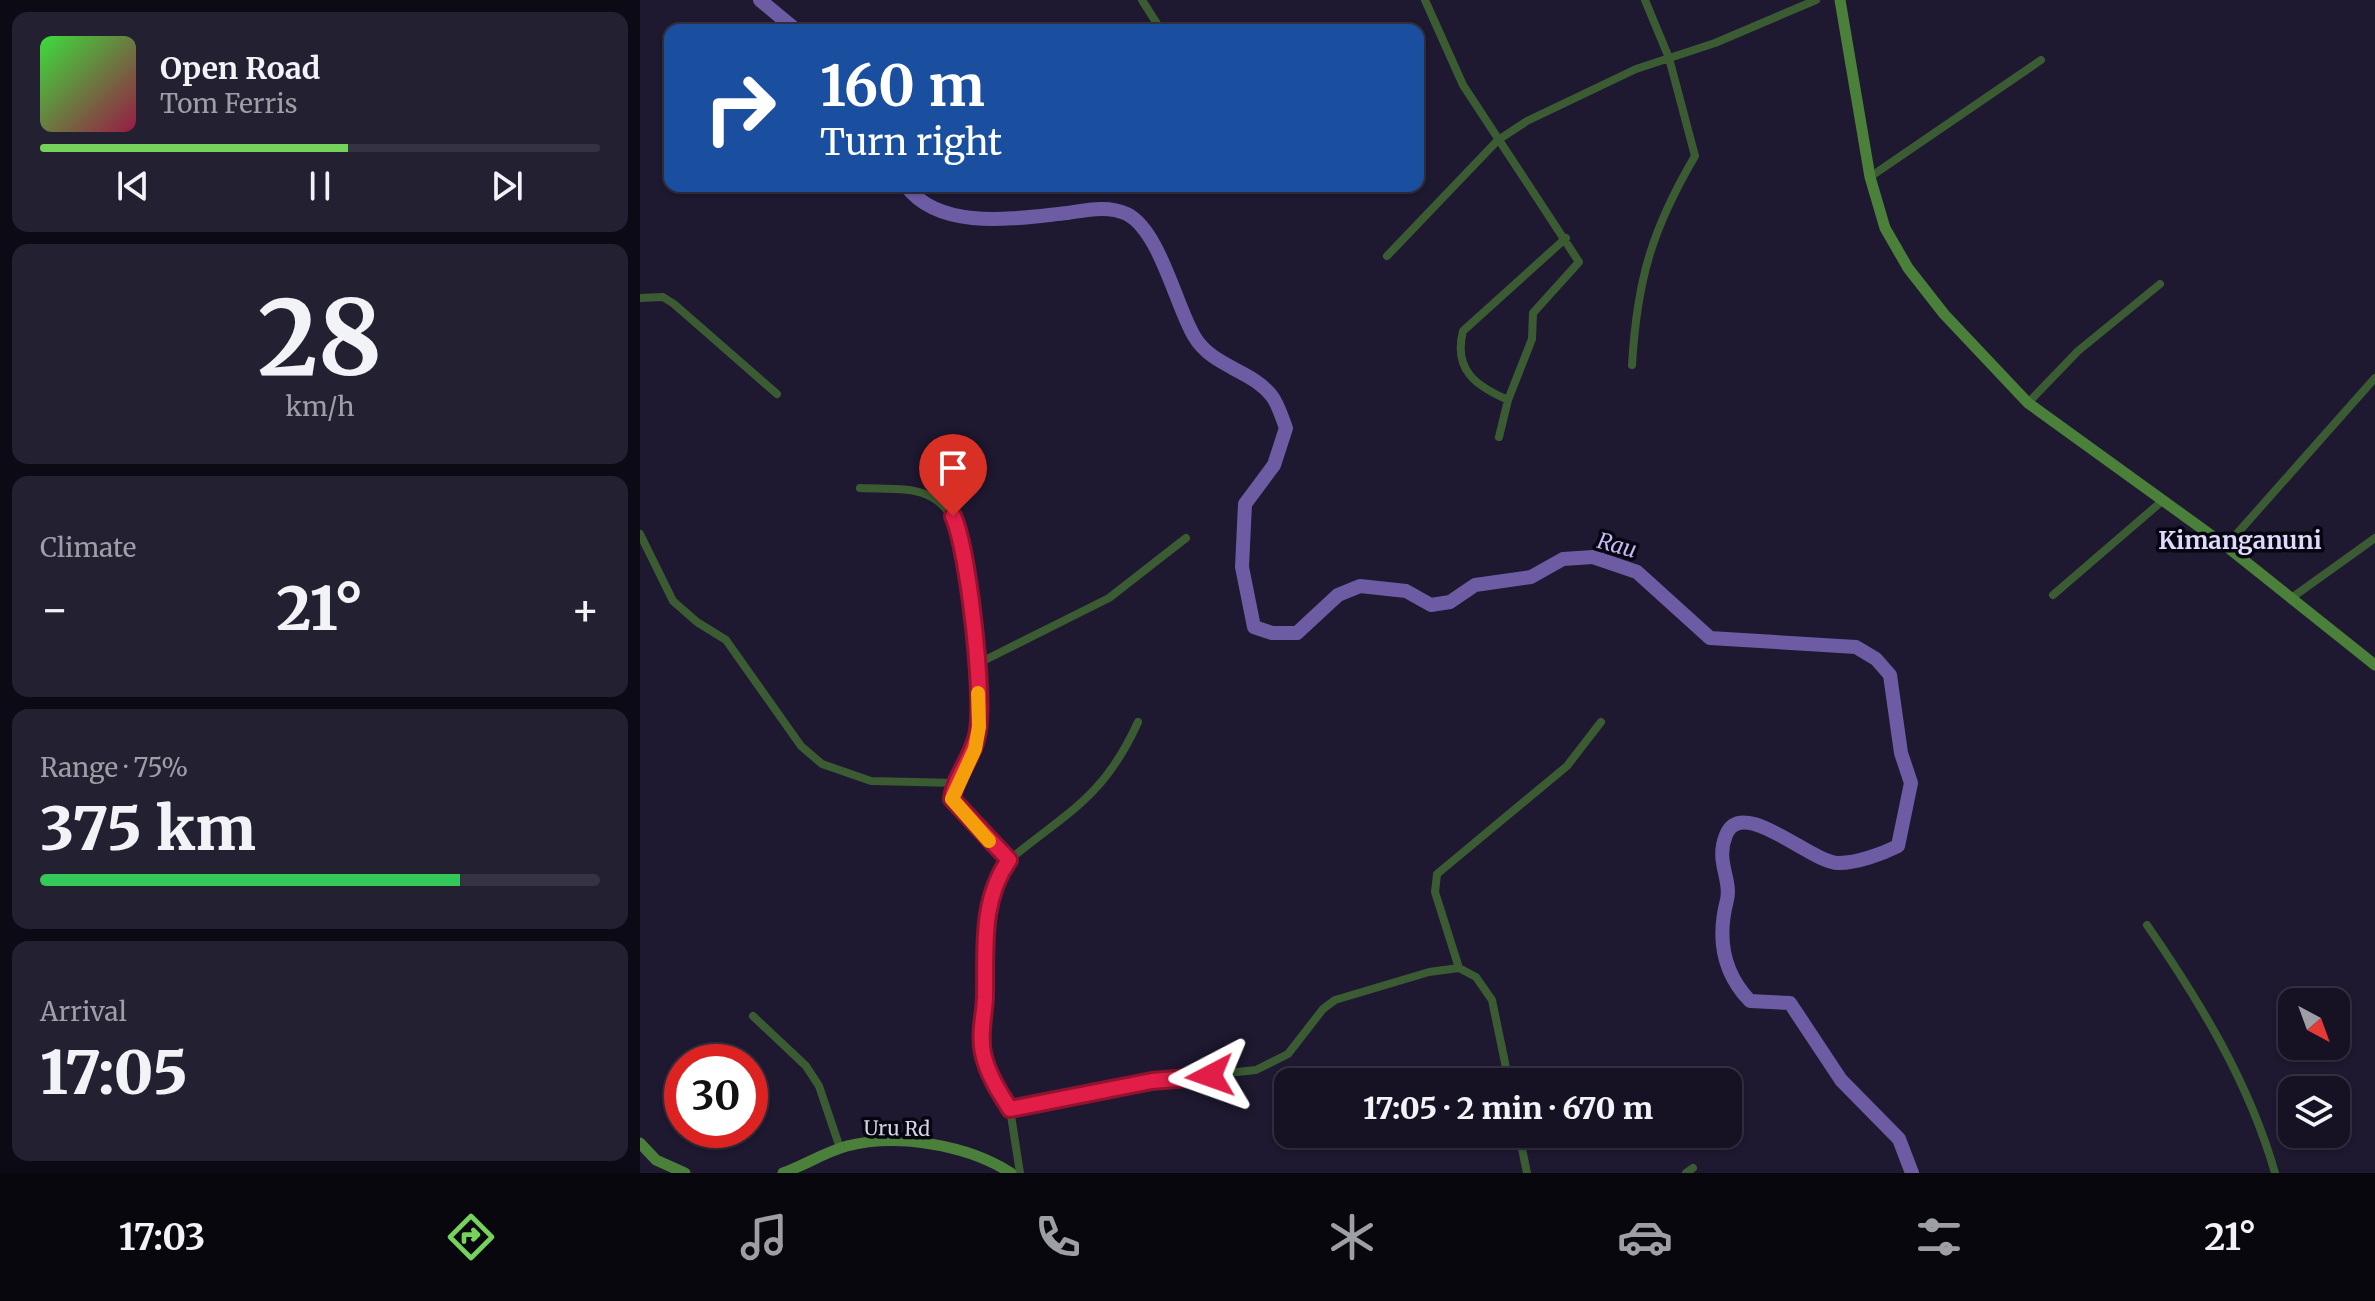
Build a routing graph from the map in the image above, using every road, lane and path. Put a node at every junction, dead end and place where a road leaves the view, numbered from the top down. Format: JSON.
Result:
{"nodes":[{"id":1,"x":1142,"y":0,"type":"edge"},
{"id":2,"x":1425,"y":0,"type":"edge"},
{"id":3,"x":1645,"y":0,"type":"edge"},
{"id":4,"x":1816,"y":0,"type":"edge"},
{"id":5,"x":1840,"y":0,"type":"edge"},
{"id":6,"x":1157,"y":24,"type":"edge"},
{"id":7,"x":1669,"y":58,"type":"junction"},
{"id":8,"x":2041,"y":60,"type":"dead end"},
{"id":9,"x":1498,"y":140,"type":"junction"},
{"id":10,"x":1870,"y":177,"type":"junction"},
{"id":11,"x":1566,"y":238,"type":"junction"},
{"id":12,"x":1387,"y":256,"type":"dead end"},
{"id":13,"x":2160,"y":284,"type":"dead end"},
{"id":14,"x":640,"y":298,"type":"edge"},
{"id":15,"x":1632,"y":365,"type":"dead end"},
{"id":16,"x":2375,"y":378,"type":"edge"},
{"id":17,"x":777,"y":394,"type":"dead end"},
{"id":18,"x":1508,"y":400,"type":"junction"},
{"id":19,"x":2028,"y":403,"type":"junction"},
{"id":20,"x":1499,"y":437,"type":"dead end"},
{"id":21,"x":860,"y":488,"type":"dead end"},
{"id":22,"x":2161,"y":502,"type":"junction"},
{"id":23,"x":640,"y":534,"type":"edge"},
{"id":24,"x":1186,"y":538,"type":"dead end"},
{"id":25,"x":2375,"y":538,"type":"edge"},
{"id":26,"x":2226,"y":546,"type":"junction"},
{"id":27,"x":2053,"y":595,"type":"dead end"},
{"id":28,"x":2290,"y":599,"type":"junction"},
{"id":29,"x":975,"y":665,"type":"junction"},
{"id":30,"x":2375,"y":665,"type":"edge"},
{"id":31,"x":1138,"y":722,"type":"dead end"},
{"id":32,"x":1601,"y":722,"type":"dead end"},
{"id":33,"x":957,"y":783,"type":"junction"},
{"id":34,"x":1009,"y":860,"type":"junction"},
{"id":35,"x":2147,"y":925,"type":"dead end"},
{"id":36,"x":1459,"y":968,"type":"junction"},
{"id":37,"x":753,"y":1016,"type":"dead end"},
{"id":38,"x":1506,"y":1068,"type":"edge"},
{"id":39,"x":1010,"y":1109,"type":"junction"},
{"id":40,"x":640,"y":1143,"type":"edge"},
{"id":41,"x":840,"y":1148,"type":"junction"},
{"id":42,"x":1522,"y":1148,"type":"edge"},
{"id":43,"x":662,"y":1169,"type":"edge"},
{"id":44,"x":685,"y":1173,"type":"edge"},
{"id":45,"x":783,"y":1173,"type":"edge"},
{"id":46,"x":1011,"y":1173,"type":"edge"},
{"id":47,"x":1020,"y":1173,"type":"edge"},
{"id":48,"x":1527,"y":1173,"type":"edge"},
{"id":49,"x":2275,"y":1173,"type":"edge"}],
"edges":[{"from":1,"to":6,"type":"street"},
{"from":2,"to":9,"type":"street"},
{"from":3,"to":7,"type":"street"},
{"from":4,"to":7,"type":"street"},
{"from":5,"to":10,"type":"street"},
{"from":7,"to":9,"type":"street"},
{"from":7,"to":15,"type":"street"},
{"from":8,"to":10,"type":"street"},
{"from":9,"to":11,"type":"street"},
{"from":9,"to":12,"type":"street"},
{"from":10,"to":19,"type":"street"},
{"from":11,"to":18,"type":"street"},
{"from":11,"to":18,"type":"street"},
{"from":13,"to":19,"type":"street"},
{"from":14,"to":17,"type":"street"},
{"from":16,"to":26,"type":"street"},
{"from":18,"to":20,"type":"street"},
{"from":19,"to":22,"type":"street"},
{"from":21,"to":29,"type":"street"},
{"from":22,"to":26,"type":"street"},
{"from":22,"to":27,"type":"street"},
{"from":23,"to":33,"type":"street"},
{"from":24,"to":29,"type":"street"},
{"from":25,"to":28,"type":"street"},
{"from":26,"to":28,"type":"street"},
{"from":28,"to":30,"type":"street"},
{"from":29,"to":33,"type":"street"},
{"from":31,"to":34,"type":"street"},
{"from":32,"to":36,"type":"street"},
{"from":33,"to":34,"type":"street"},
{"from":34,"to":39,"type":"street"},
{"from":35,"to":49,"type":"street"},
{"from":36,"to":38,"type":"street"},
{"from":36,"to":39,"type":"street"},
{"from":37,"to":41,"type":"street"},
{"from":39,"to":47,"type":"street"},
{"from":40,"to":43,"type":"street"},
{"from":41,"to":45,"type":"street","name":"Uru Rd"},
{"from":41,"to":46,"type":"street","name":"Uru Rd"},
{"from":42,"to":48,"type":"street"},
{"from":43,"to":44,"type":"street"}]}
